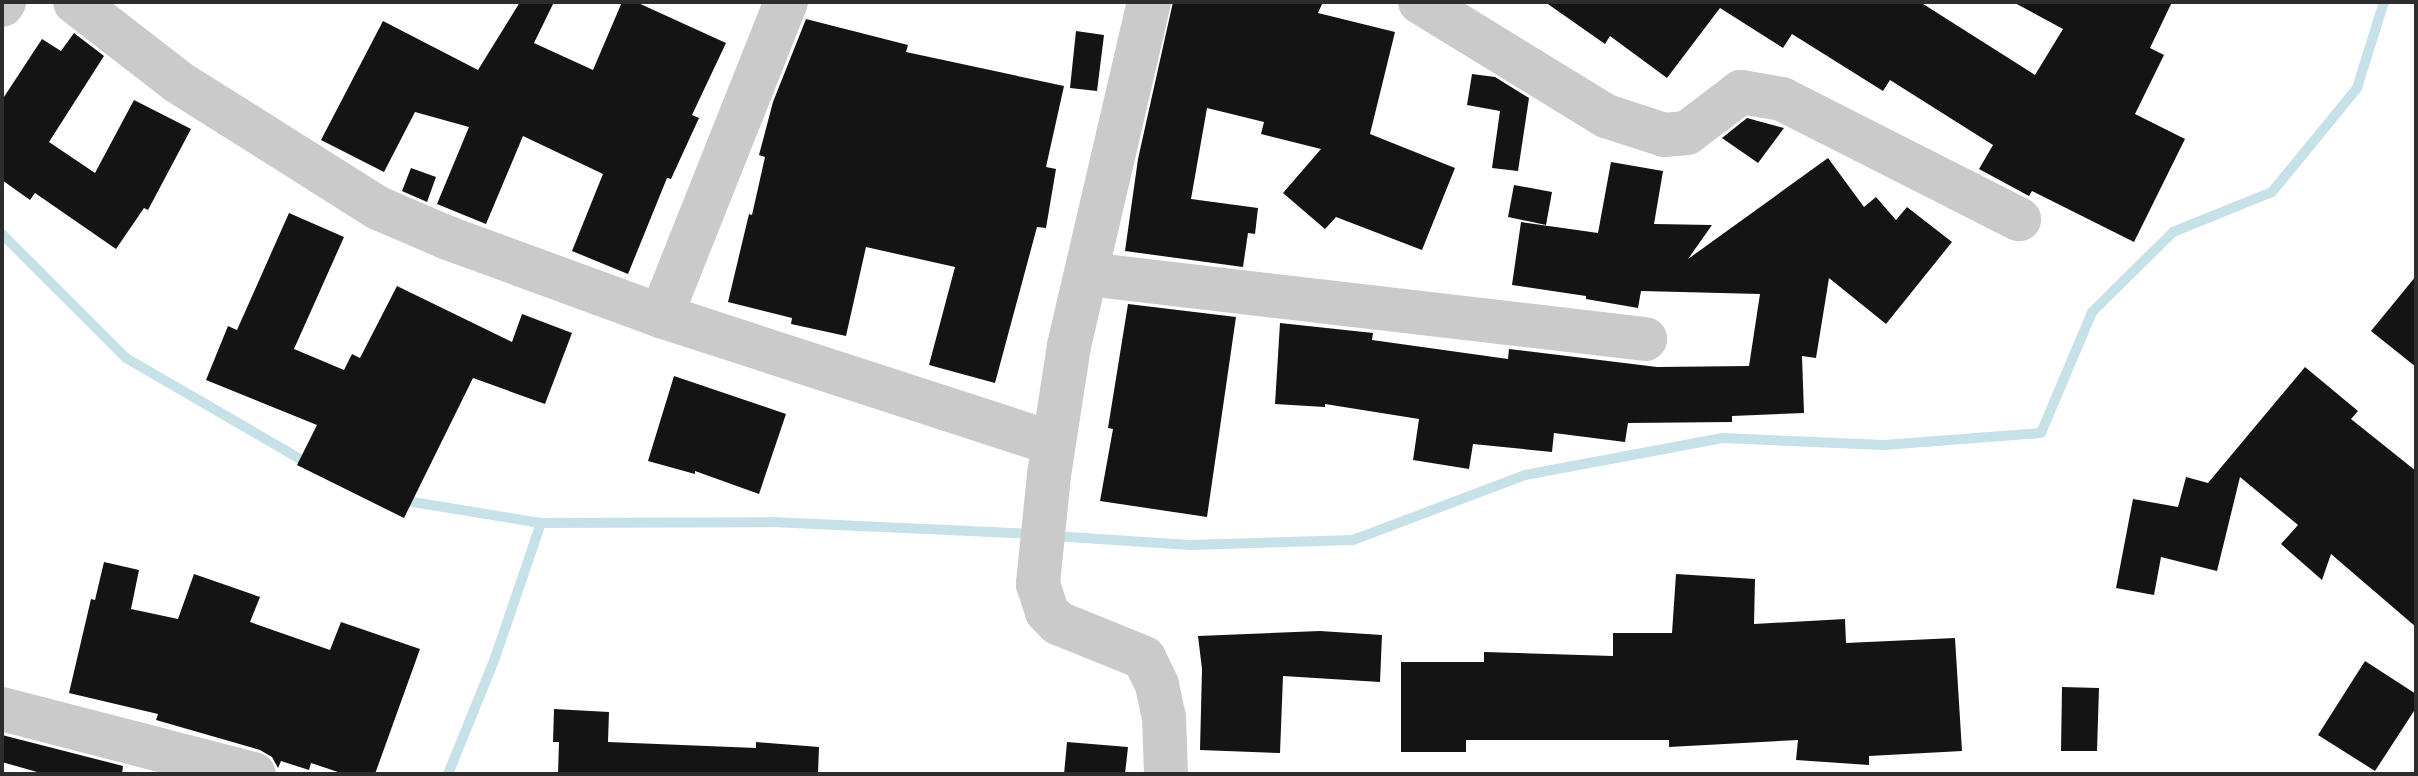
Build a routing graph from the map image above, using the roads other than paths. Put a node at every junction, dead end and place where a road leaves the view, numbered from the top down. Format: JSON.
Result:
{"nodes":[{"id":1,"x":75,"y":2,"type":"edge"},
{"id":2,"x":786,"y":2,"type":"edge"},
{"id":3,"x":1149,"y":2,"type":"edge"},
{"id":4,"x":1420,"y":2,"type":"edge"},
{"id":5,"x":2019,"y":219,"type":"dead end"},
{"id":6,"x":1087,"y":274,"type":"junction"},
{"id":7,"x":661,"y":316,"type":"junction"},
{"id":8,"x":1645,"y":339,"type":"dead end"},
{"id":9,"x":1051,"y":459,"type":"junction"},
{"id":10,"x":2,"y":709,"type":"edge"},
{"id":11,"x":254,"y":774,"type":"edge"},
{"id":12,"x":1166,"y":774,"type":"edge"}],
"edges":[{"from":1,"to":7,"type":"street"},
{"from":2,"to":7,"type":"street"},
{"from":3,"to":6,"type":"street"},
{"from":4,"to":5,"type":"street"},
{"from":6,"to":8,"type":"street"},
{"from":6,"to":9,"type":"street"},
{"from":7,"to":9,"type":"street"},
{"from":9,"to":12,"type":"street"},
{"from":10,"to":11,"type":"street"}]}
